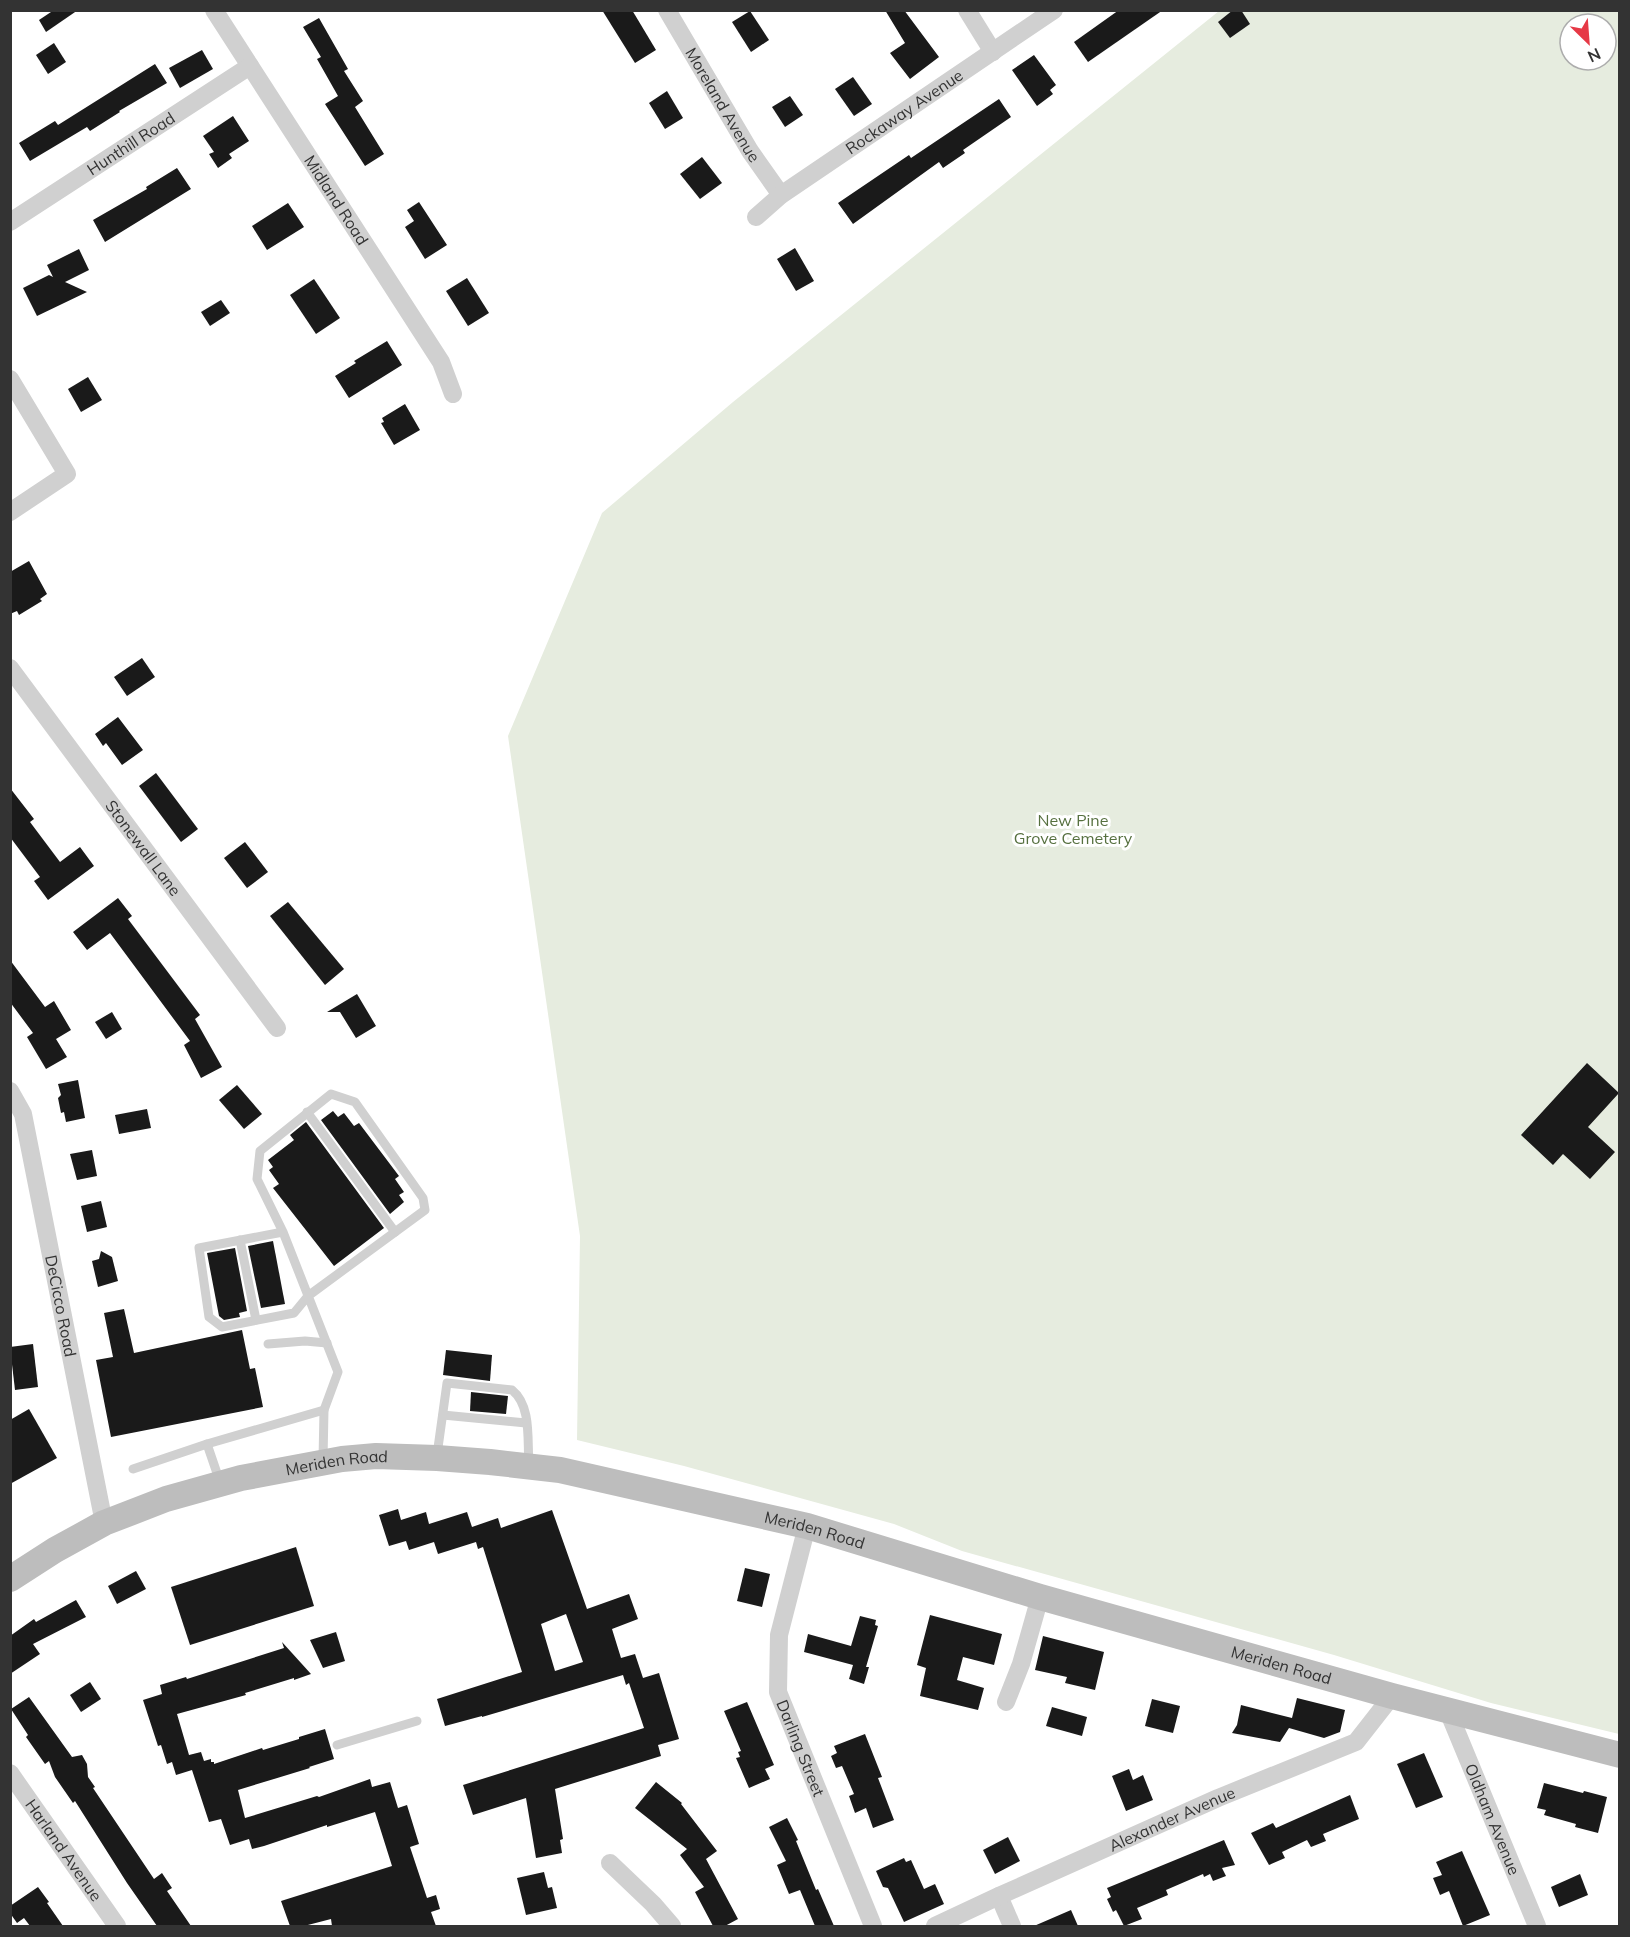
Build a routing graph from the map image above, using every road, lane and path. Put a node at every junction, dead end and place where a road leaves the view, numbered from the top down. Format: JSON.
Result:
{"nodes":[{"id":1,"x":214,"y":10,"type":"edge"},
{"id":2,"x":667,"y":10,"type":"edge"},
{"id":3,"x":967,"y":10,"type":"edge"},
{"id":4,"x":1054,"y":10,"type":"edge"},
{"id":5,"x":993,"y":52,"type":"junction"},
{"id":6,"x":250,"y":66,"type":"junction"},
{"id":7,"x":781,"y":195,"type":"junction"},
{"id":8,"x":756,"y":217,"type":"dead end"},
{"id":9,"x":10,"y":222,"type":"edge"},
{"id":10,"x":10,"y":379,"type":"edge"},
{"id":11,"x":453,"y":394,"type":"dead end"},
{"id":12,"x":10,"y":512,"type":"edge"},
{"id":13,"x":10,"y":668,"type":"edge"},
{"id":14,"x":277,"y":1028,"type":"dead end"},
{"id":15,"x":10,"y":1091,"type":"edge"},
{"id":16,"x":307,"y":1112,"type":"junction"},
{"id":17,"x":283,"y":1232,"type":"junction"},
{"id":18,"x":395,"y":1232,"type":"junction"},
{"id":19,"x":240,"y":1240,"type":"junction"},
{"id":20,"x":308,"y":1296,"type":"junction"},
{"id":21,"x":256,"y":1320,"type":"junction"},
{"id":22,"x":327,"y":1343,"type":"junction"},
{"id":23,"x":268,"y":1344,"type":"dead end"},
{"id":24,"x":324,"y":1410,"type":"junction"},
{"id":25,"x":443,"y":1415,"type":"junction"},
{"id":26,"x":526,"y":1423,"type":"junction"},
{"id":27,"x":207,"y":1444,"type":"junction"},
{"id":28,"x":437,"y":1458,"type":"junction"},
{"id":29,"x":323,"y":1462,"type":"junction"},
{"id":30,"x":529,"y":1467,"type":"junction"},
{"id":31,"x":133,"y":1469,"type":"dead end"},
{"id":32,"x":220,"y":1484,"type":"junction"},
{"id":33,"x":104,"y":1523,"type":"junction"},
{"id":34,"x":807,"y":1526,"type":"junction"},
{"id":35,"x":10,"y":1579,"type":"edge"},
{"id":36,"x":1040,"y":1598,"type":"junction"},
{"id":37,"x":1392,"y":1696,"type":"junction"},
{"id":38,"x":1006,"y":1702,"type":"dead end"},
{"id":39,"x":1448,"y":1711,"type":"junction"},
{"id":40,"x":417,"y":1720,"type":"dead end"},
{"id":41,"x":337,"y":1745,"type":"dead end"},
{"id":42,"x":1620,"y":1755,"type":"edge"},
{"id":43,"x":10,"y":1773,"type":"edge"},
{"id":44,"x":610,"y":1863,"type":"dead end"},
{"id":45,"x":999,"y":1896,"type":"junction"},
{"id":46,"x":117,"y":1926,"type":"edge"},
{"id":47,"x":672,"y":1926,"type":"edge"},
{"id":48,"x":873,"y":1926,"type":"edge"},
{"id":49,"x":935,"y":1926,"type":"edge"},
{"id":50,"x":1012,"y":1926,"type":"edge"},
{"id":51,"x":1537,"y":1926,"type":"edge"}],
"edges":[{"from":1,"to":6,"type":"street","name":"Midland Road"},
{"from":2,"to":7,"type":"street","name":"Moreland Avenue"},
{"from":3,"to":5,"type":"street"},
{"from":4,"to":5,"type":"street","name":"Rockaway Avenue"},
{"from":5,"to":7,"type":"street","name":"Rockaway Avenue"},
{"from":6,"to":9,"type":"street","name":"Hunthill Road"},
{"from":6,"to":11,"type":"street","name":"Midland Road"},
{"from":7,"to":8,"type":"street","name":"Rockaway Avenue"},
{"from":10,"to":12,"type":"street"},
{"from":13,"to":14,"type":"street","name":"Stonewall Lane"},
{"from":15,"to":33,"type":"street","name":"DeCicco Road"},
{"from":16,"to":17,"type":"lane"},
{"from":16,"to":18,"type":"lane"},
{"from":16,"to":18,"type":"lane"},
{"from":17,"to":19,"type":"lane"},
{"from":17,"to":20,"type":"lane"},
{"from":18,"to":20,"type":"lane"},
{"from":19,"to":21,"type":"lane"},
{"from":19,"to":21,"type":"lane"},
{"from":20,"to":21,"type":"lane"},
{"from":20,"to":22,"type":"lane"},
{"from":22,"to":23,"type":"lane"},
{"from":22,"to":24,"type":"lane"},
{"from":24,"to":27,"type":"lane"},
{"from":24,"to":29,"type":"lane"},
{"from":25,"to":26,"type":"lane"},
{"from":25,"to":26,"type":"lane"},
{"from":25,"to":28,"type":"lane"},
{"from":26,"to":30,"type":"lane"},
{"from":27,"to":31,"type":"lane"},
{"from":27,"to":32,"type":"lane"},
{"from":28,"to":29,"type":"main road","name":"Meriden Road"},
{"from":28,"to":30,"type":"main road","name":"Meriden Road"},
{"from":29,"to":32,"type":"main road","name":"Meriden Road"},
{"from":30,"to":34,"type":"main road","name":"Meriden Road"},
{"from":32,"to":33,"type":"main road","name":"Meriden Road"},
{"from":33,"to":35,"type":"main road","name":"Meriden Road"},
{"from":34,"to":36,"type":"main road","name":"Meriden Road"},
{"from":34,"to":48,"type":"street","name":"Darling Street"},
{"from":36,"to":37,"type":"main road","name":"Meriden Road"},
{"from":36,"to":38,"type":"street"},
{"from":37,"to":39,"type":"main road","name":"Meriden Road"},
{"from":37,"to":45,"type":"street","name":"Alexander Avenue"},
{"from":39,"to":42,"type":"main road","name":"Meriden Road"},
{"from":39,"to":51,"type":"street","name":"Oldham Avenue"},
{"from":40,"to":41,"type":"lane"},
{"from":43,"to":46,"type":"street","name":"Harland Avenue"},
{"from":44,"to":47,"type":"street"},
{"from":45,"to":49,"type":"street","name":"Alexander Avenue"},
{"from":45,"to":50,"type":"street"}]}
